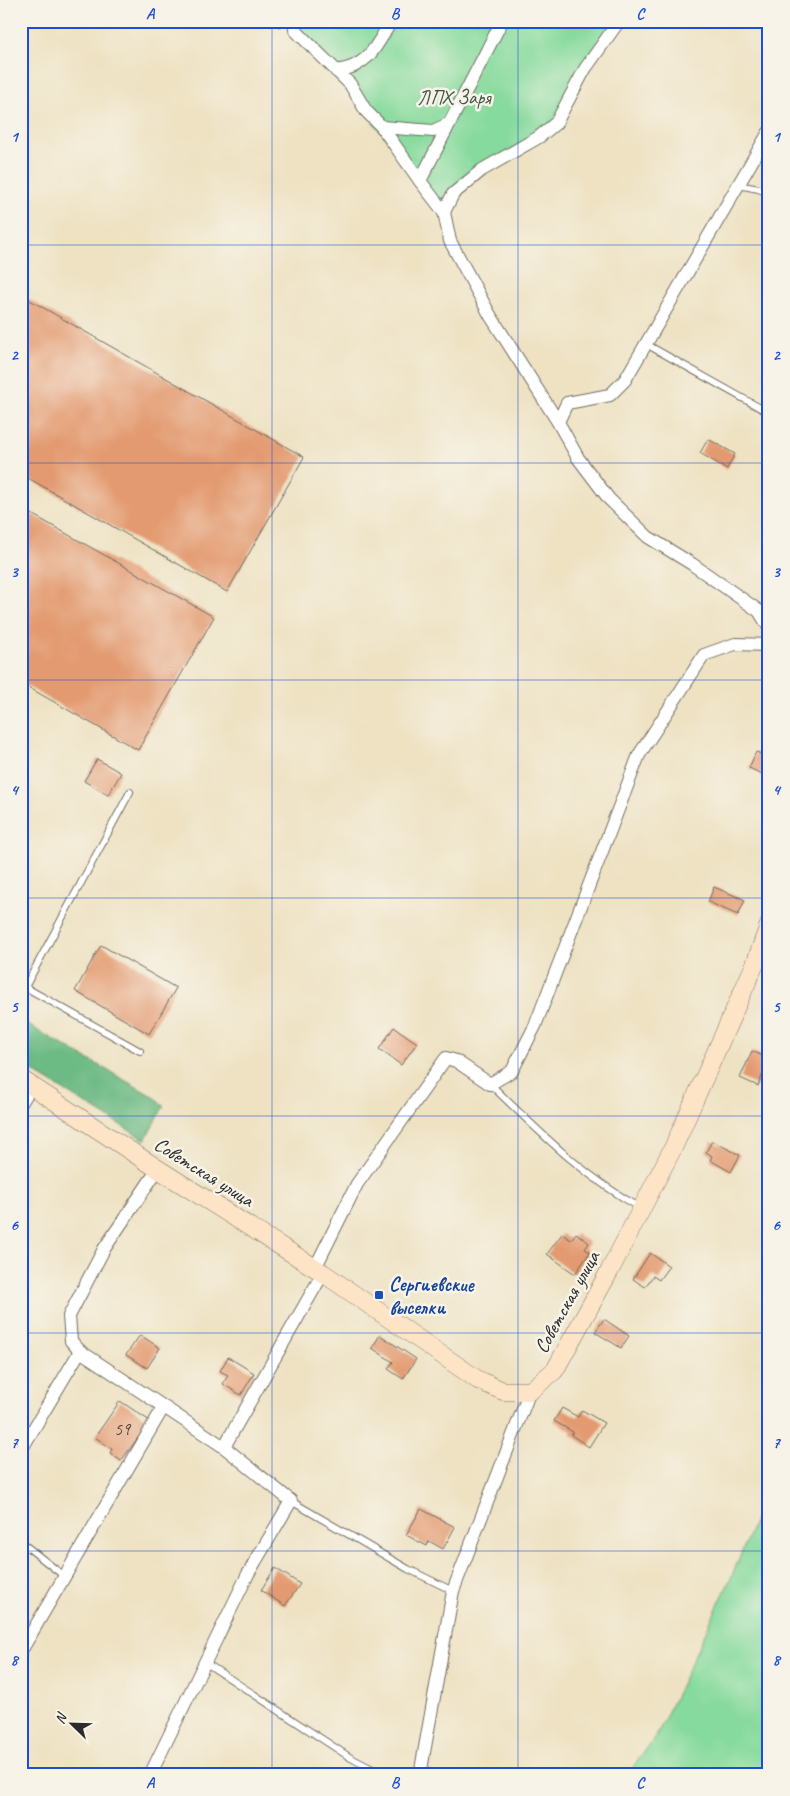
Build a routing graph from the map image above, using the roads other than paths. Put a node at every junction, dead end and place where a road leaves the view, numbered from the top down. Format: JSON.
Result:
{"nodes":[{"id":1,"x":391,"y":21,"type":"edge"},
{"id":2,"x":502,"y":21,"type":"edge"},
{"id":3,"x":619,"y":21,"type":"edge"},
{"id":4,"x":295,"y":26,"type":"edge"},
{"id":5,"x":336,"y":71,"type":"junction"},
{"id":6,"x":448,"y":124,"type":"junction"},
{"id":7,"x":382,"y":127,"type":"junction"},
{"id":8,"x":769,"y":132,"type":"edge"},
{"id":9,"x":420,"y":181,"type":"junction"},
{"id":10,"x":738,"y":184,"type":"junction"},
{"id":11,"x":769,"y":194,"type":"edge"},
{"id":12,"x":444,"y":212,"type":"junction"},
{"id":13,"x":646,"y":344,"type":"junction"},
{"id":14,"x":769,"y":413,"type":"edge"},
{"id":15,"x":558,"y":422,"type":"junction"},
{"id":16,"x":769,"y":627,"type":"edge"},
{"id":17,"x":769,"y":645,"type":"edge"},
{"id":18,"x":130,"y":792,"type":"dead end"},
{"id":19,"x":769,"y":925,"type":"edge"},
{"id":20,"x":23,"y":986,"type":"edge"},
{"id":21,"x":140,"y":1051,"type":"dead end"},
{"id":22,"x":26,"y":1082,"type":"edge"},
{"id":23,"x":490,"y":1084,"type":"junction"},
{"id":24,"x":21,"y":1103,"type":"edge"},
{"id":25,"x":158,"y":1169,"type":"junction"},
{"id":26,"x":642,"y":1209,"type":"junction"},
{"id":27,"x":319,"y":1270,"type":"junction"},
{"id":28,"x":80,"y":1351,"type":"junction"},
{"id":29,"x":530,"y":1391,"type":"junction"},
{"id":30,"x":163,"y":1408,"type":"junction"},
{"id":31,"x":224,"y":1447,"type":"junction"},
{"id":32,"x":21,"y":1450,"type":"edge"},
{"id":33,"x":291,"y":1501,"type":"junction"},
{"id":34,"x":21,"y":1542,"type":"edge"},
{"id":35,"x":64,"y":1576,"type":"junction"},
{"id":36,"x":453,"y":1591,"type":"junction"},
{"id":37,"x":21,"y":1651,"type":"edge"},
{"id":38,"x":206,"y":1663,"type":"junction"},
{"id":39,"x":150,"y":1775,"type":"edge"},
{"id":40,"x":384,"y":1775,"type":"edge"},
{"id":41,"x":420,"y":1775,"type":"edge"}],
"edges":[{"from":1,"to":5,"type":"street"},
{"from":2,"to":6,"type":"street"},
{"from":3,"to":12,"type":"street"},
{"from":4,"to":5,"type":"street"},
{"from":5,"to":7,"type":"street"},
{"from":6,"to":7,"type":"street"},
{"from":6,"to":9,"type":"street"},
{"from":7,"to":9,"type":"street"},
{"from":8,"to":10,"type":"street"},
{"from":9,"to":12,"type":"street"},
{"from":10,"to":11,"type":"lane"},
{"from":10,"to":13,"type":"street"},
{"from":12,"to":15,"type":"street"},
{"from":13,"to":14,"type":"lane"},
{"from":13,"to":15,"type":"street"},
{"from":15,"to":16,"type":"street"},
{"from":17,"to":23,"type":"street"},
{"from":18,"to":20,"type":"lane"},
{"from":19,"to":26,"type":"street","name":"Советская улица"},
{"from":20,"to":21,"type":"lane"},
{"from":22,"to":24,"type":"street"},
{"from":22,"to":25,"type":"street","name":"Советская улица"},
{"from":23,"to":26,"type":"lane"},
{"from":23,"to":27,"type":"street"},
{"from":25,"to":27,"type":"street","name":"Советская улица"},
{"from":25,"to":28,"type":"street"},
{"from":26,"to":29,"type":"street","name":"Советская улица"},
{"from":27,"to":29,"type":"street","name":"Советская улица"},
{"from":27,"to":31,"type":"street"},
{"from":28,"to":30,"type":"street"},
{"from":28,"to":32,"type":"street"},
{"from":29,"to":36,"type":"street"},
{"from":30,"to":31,"type":"street"},
{"from":30,"to":35,"type":"street"},
{"from":31,"to":33,"type":"street"},
{"from":33,"to":36,"type":"lane"},
{"from":33,"to":38,"type":"street"},
{"from":34,"to":35,"type":"lane"},
{"from":35,"to":37,"type":"street"},
{"from":36,"to":41,"type":"street"},
{"from":38,"to":39,"type":"street"},
{"from":38,"to":40,"type":"lane"}]}
